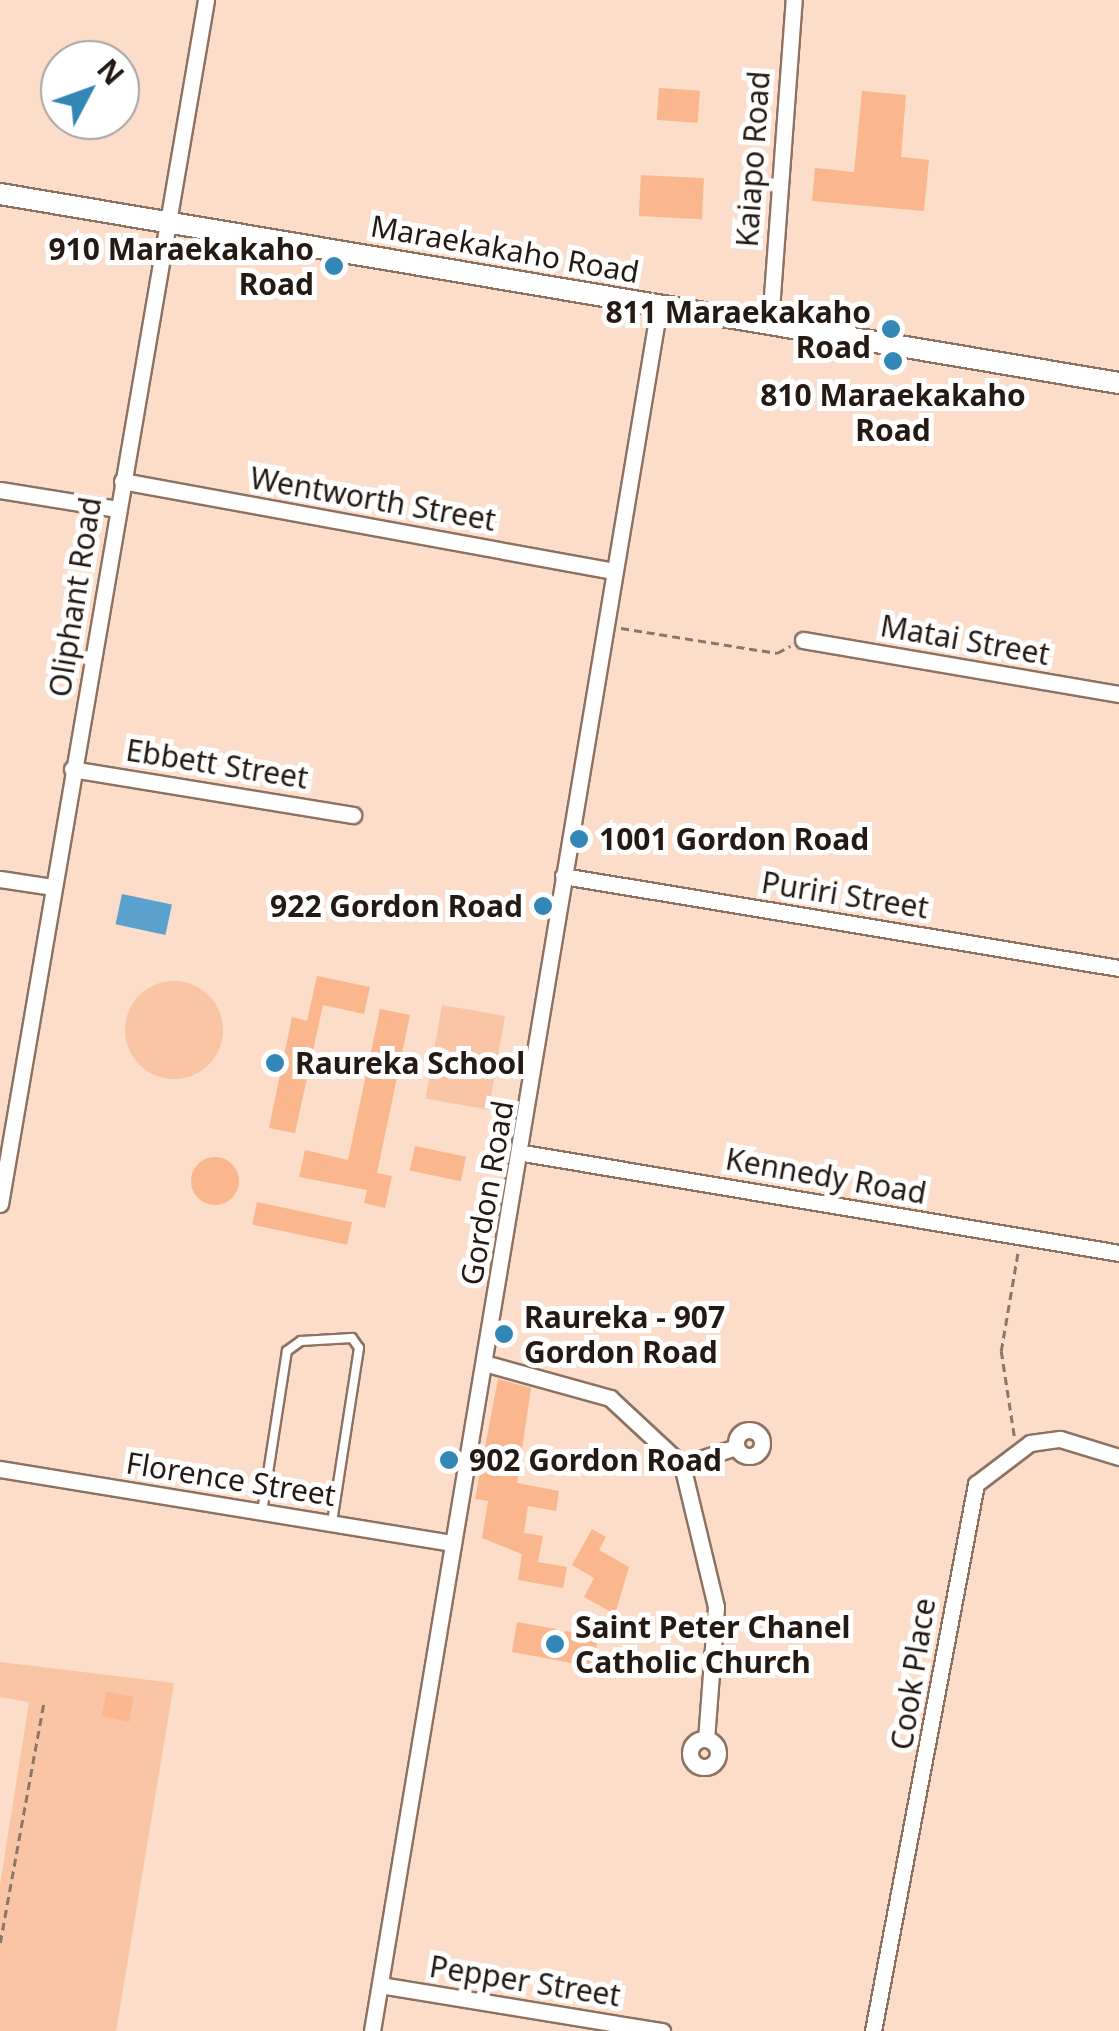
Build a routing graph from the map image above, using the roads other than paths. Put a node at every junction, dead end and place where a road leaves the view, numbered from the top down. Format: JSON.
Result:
{"nodes":[{"id":1,"x":206,"y":0,"type":"edge"},
{"id":2,"x":794,"y":0,"type":"edge"},
{"id":3,"x":0,"y":194,"type":"edge"},
{"id":4,"x":163,"y":223,"type":"junction"},
{"id":5,"x":660,"y":306,"type":"junction"},
{"id":6,"x":770,"y":323,"type":"junction"},
{"id":7,"x":1119,"y":383,"type":"edge"},
{"id":8,"x":122,"y":481,"type":"junction"},
{"id":9,"x":0,"y":490,"type":"edge"},
{"id":10,"x":117,"y":509,"type":"junction"},
{"id":11,"x":614,"y":571,"type":"junction"},
{"id":12,"x":802,"y":640,"type":"road end"},
{"id":13,"x":1119,"y":694,"type":"edge"},
{"id":14,"x":72,"y":769,"type":"junction"},
{"id":15,"x":353,"y":815,"type":"dead end"},
{"id":16,"x":563,"y":876,"type":"junction"},
{"id":17,"x":0,"y":879,"type":"edge"},
{"id":18,"x":53,"y":888,"type":"junction"},
{"id":19,"x":1119,"y":968,"type":"edge"},
{"id":20,"x":523,"y":1153,"type":"junction"},
{"id":21,"x":0,"y":1199,"type":"edge"},
{"id":22,"x":1119,"y":1253,"type":"edge"},
{"id":23,"x":484,"y":1363,"type":"junction"},
{"id":24,"x":736,"y":1446,"type":"dead end"},
{"id":25,"x":1119,"y":1458,"type":"edge"},
{"id":26,"x":682,"y":1465,"type":"junction"},
{"id":27,"x":0,"y":1470,"type":"edge"},
{"id":28,"x":262,"y":1512,"type":"junction"},
{"id":29,"x":332,"y":1523,"type":"junction"},
{"id":30,"x":454,"y":1543,"type":"junction"},
{"id":31,"x":706,"y":1739,"type":"dead end"},
{"id":32,"x":380,"y":1985,"type":"junction"},
{"id":33,"x":372,"y":2031,"type":"edge"},
{"id":34,"x":662,"y":2031,"type":"edge"},
{"id":35,"x":872,"y":2031,"type":"edge"}],
"edges":[{"from":1,"to":4,"type":"street","name":"Oliphant Road"},
{"from":2,"to":6,"type":"street","name":"Kaiapo Road"},
{"from":3,"to":4,"type":"main road","name":"Maraekakaho Road"},
{"from":4,"to":5,"type":"main road","name":"Maraekakaho Road"},
{"from":4,"to":8,"type":"street","name":"Oliphant Road"},
{"from":5,"to":6,"type":"main road","name":"Maraekakaho Road"},
{"from":5,"to":11,"type":"street","name":"Gordon Road"},
{"from":6,"to":7,"type":"main road","name":"Maraekakaho Road"},
{"from":8,"to":10,"type":"street","name":"Oliphant Road"},
{"from":8,"to":11,"type":"street","name":"Wentworth Street"},
{"from":9,"to":10,"type":"street"},
{"from":10,"to":14,"type":"street","name":"Oliphant Road"},
{"from":11,"to":16,"type":"street","name":"Gordon Road"},
{"from":12,"to":13,"type":"street","name":"Matai Street"},
{"from":14,"to":15,"type":"street","name":"Ebbett Street"},
{"from":14,"to":18,"type":"street","name":"Oliphant Road"},
{"from":16,"to":19,"type":"street","name":"Puriri Street"},
{"from":16,"to":20,"type":"street","name":"Gordon Road"},
{"from":17,"to":18,"type":"street"},
{"from":18,"to":21,"type":"street","name":"Oliphant Road"},
{"from":20,"to":22,"type":"street","name":"Kennedy Road"},
{"from":20,"to":23,"type":"street","name":"Gordon Road"},
{"from":23,"to":26,"type":"street"},
{"from":23,"to":30,"type":"street","name":"Gordon Road"},
{"from":24,"to":26,"type":"street"},
{"from":25,"to":35,"type":"street","name":"Cook Place"},
{"from":26,"to":31,"type":"street"},
{"from":27,"to":28,"type":"street","name":"Florence Street"},
{"from":28,"to":29,"type":"street","name":"Florence Street"},
{"from":28,"to":29,"type":"lane"},
{"from":29,"to":30,"type":"street","name":"Florence Street"},
{"from":30,"to":32,"type":"street","name":"Gordon Road"},
{"from":32,"to":33,"type":"street","name":"Gordon Road"},
{"from":32,"to":34,"type":"street","name":"Pepper Street"}]}
